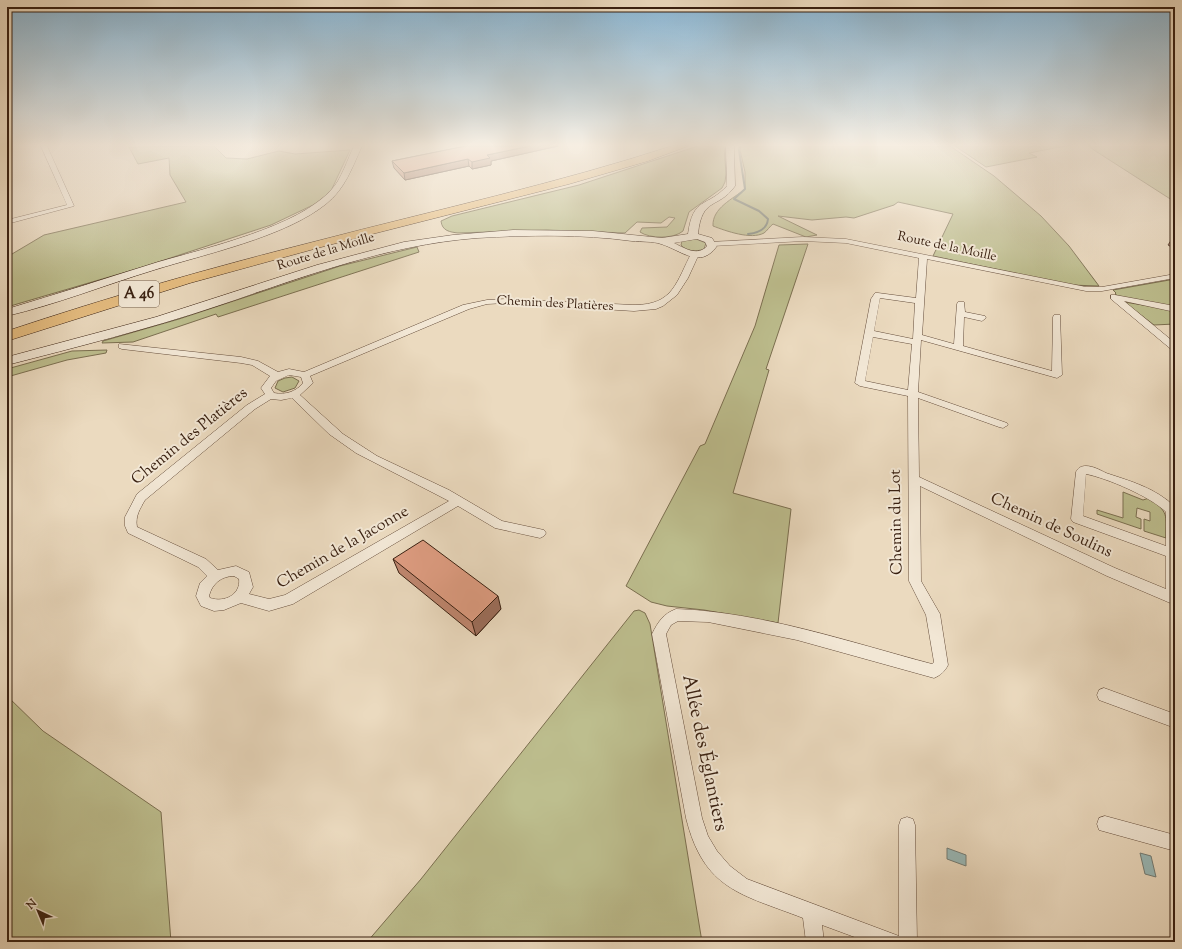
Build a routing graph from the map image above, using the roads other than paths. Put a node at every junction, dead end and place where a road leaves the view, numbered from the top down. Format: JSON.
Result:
{"nodes":[{"id":1,"x":64,"y":190,"type":"edge"},
{"id":2,"x":337,"y":190,"type":"edge"},
{"id":3,"x":507,"y":190,"type":"edge"},
{"id":4,"x":534,"y":190,"type":"edge"},
{"id":5,"x":727,"y":190,"type":"edge"},
{"id":6,"x":7,"y":222,"type":"edge"},
{"id":7,"x":693,"y":236,"type":"junction"},
{"id":8,"x":678,"y":244,"type":"junction"},
{"id":9,"x":712,"y":244,"type":"junction"},
{"id":10,"x":695,"y":254,"type":"junction"},
{"id":11,"x":923,"y":256,"type":"junction"},
{"id":12,"x":1175,"y":276,"type":"edge"},
{"id":13,"x":1102,"y":289,"type":"junction"},
{"id":14,"x":1114,"y":297,"type":"junction"},
{"id":15,"x":919,"y":302,"type":"junction"},
{"id":16,"x":1175,"y":309,"type":"edge"},
{"id":17,"x":7,"y":313,"type":"edge"},
{"id":18,"x":1057,"y":317,"type":"dead end"},
{"id":19,"x":982,"y":318,"type":"dead end"},
{"id":20,"x":7,"y":327,"type":"edge"},
{"id":21,"x":868,"y":334,"type":"junction"},
{"id":22,"x":7,"y":336,"type":"edge"},
{"id":23,"x":916,"y":339,"type":"junction"},
{"id":24,"x":122,"y":346,"type":"dead end"},
{"id":25,"x":958,"y":348,"type":"junction"},
{"id":26,"x":1175,"y":348,"type":"edge"},
{"id":27,"x":7,"y":361,"type":"edge"},
{"id":28,"x":305,"y":375,"type":"junction"},
{"id":29,"x":277,"y":376,"type":"junction"},
{"id":30,"x":270,"y":394,"type":"junction"},
{"id":31,"x":294,"y":394,"type":"junction"},
{"id":32,"x":913,"y":394,"type":"junction"},
{"id":33,"x":1003,"y":425,"type":"dead end"},
{"id":34,"x":914,"y":479,"type":"junction"},
{"id":35,"x":458,"y":501,"type":"junction"},
{"id":36,"x":540,"y":533,"type":"dead end"},
{"id":37,"x":1172,"y":552,"type":"junction"},
{"id":38,"x":216,"y":576,"type":"junction"},
{"id":39,"x":1175,"y":595,"type":"edge"},
{"id":40,"x":239,"y":597,"type":"junction"},
{"id":41,"x":1175,"y":599,"type":"edge"},
{"id":42,"x":666,"y":621,"type":"joint"},
{"id":43,"x":1104,"y":695,"type":"dead end"},
{"id":44,"x":1175,"y":721,"type":"edge"},
{"id":45,"x":1105,"y":824,"type":"dead end"},
{"id":46,"x":907,"y":825,"type":"dead end"},
{"id":47,"x":1175,"y":843,"type":"edge"},
{"id":48,"x":811,"y":913,"type":"junction"},
{"id":49,"x":815,"y":942,"type":"edge"},
{"id":50,"x":892,"y":942,"type":"edge"},
{"id":51,"x":908,"y":942,"type":"edge"}],
"edges":[{"from":1,"to":6,"type":"street"},
{"from":2,"to":17,"type":"street"},
{"from":3,"to":20,"type":"highway","number":"A 46"},
{"from":4,"to":22,"type":"highway","number":"A 46"},
{"from":5,"to":7,"type":"street"},
{"from":7,"to":8,"type":"street"},
{"from":7,"to":9,"type":"street"},
{"from":8,"to":10,"type":"street","name":"Route de la Moille"},
{"from":8,"to":27,"type":"street","name":"Route de la Moille"},
{"from":9,"to":10,"type":"street"},
{"from":9,"to":11,"type":"street","name":"Route de la Moille"},
{"from":10,"to":28,"type":"street","name":"Chemin des Platières"},
{"from":11,"to":13,"type":"street","name":"Route de la Moille"},
{"from":11,"to":15,"type":"street","name":"Chemin du Lot"},
{"from":12,"to":13,"type":"street","name":"Route de la Moille"},
{"from":13,"to":14,"type":"street"},
{"from":14,"to":16,"type":"street"},
{"from":14,"to":26,"type":"street"},
{"from":15,"to":21,"type":"street"},
{"from":15,"to":23,"type":"street","name":"Chemin du Lot"},
{"from":18,"to":25,"type":"street"},
{"from":19,"to":25,"type":"street"},
{"from":21,"to":23,"type":"street"},
{"from":21,"to":32,"type":"street"},
{"from":23,"to":25,"type":"street"},
{"from":23,"to":32,"type":"street","name":"Chemin du Lot"},
{"from":24,"to":29,"type":"street"},
{"from":28,"to":29,"type":"street"},
{"from":28,"to":31,"type":"street"},
{"from":29,"to":30,"type":"street"},
{"from":30,"to":31,"type":"street"},
{"from":30,"to":38,"type":"street","name":"Chemin des Platières"},
{"from":31,"to":35,"type":"street"},
{"from":32,"to":33,"type":"street"},
{"from":32,"to":34,"type":"street","name":"Chemin du Lot"},
{"from":34,"to":41,"type":"street","name":"Chemin de Soulins"},
{"from":34,"to":42,"type":"street","name":"Chemin du Lot"},
{"from":35,"to":36,"type":"street"},
{"from":35,"to":40,"type":"street","name":"Chemin de la Jaconne"},
{"from":37,"to":37,"type":"street"},
{"from":37,"to":39,"type":"street"},
{"from":38,"to":40,"type":"street"},
{"from":38,"to":40,"type":"street"},
{"from":42,"to":48,"type":"street","name":"Allée des Églantiers"},
{"from":43,"to":44,"type":"street"},
{"from":45,"to":47,"type":"street"},
{"from":46,"to":51,"type":"street"},
{"from":48,"to":49,"type":"street"},
{"from":48,"to":50,"type":"street","name":"Allée des Églantiers"}]}
